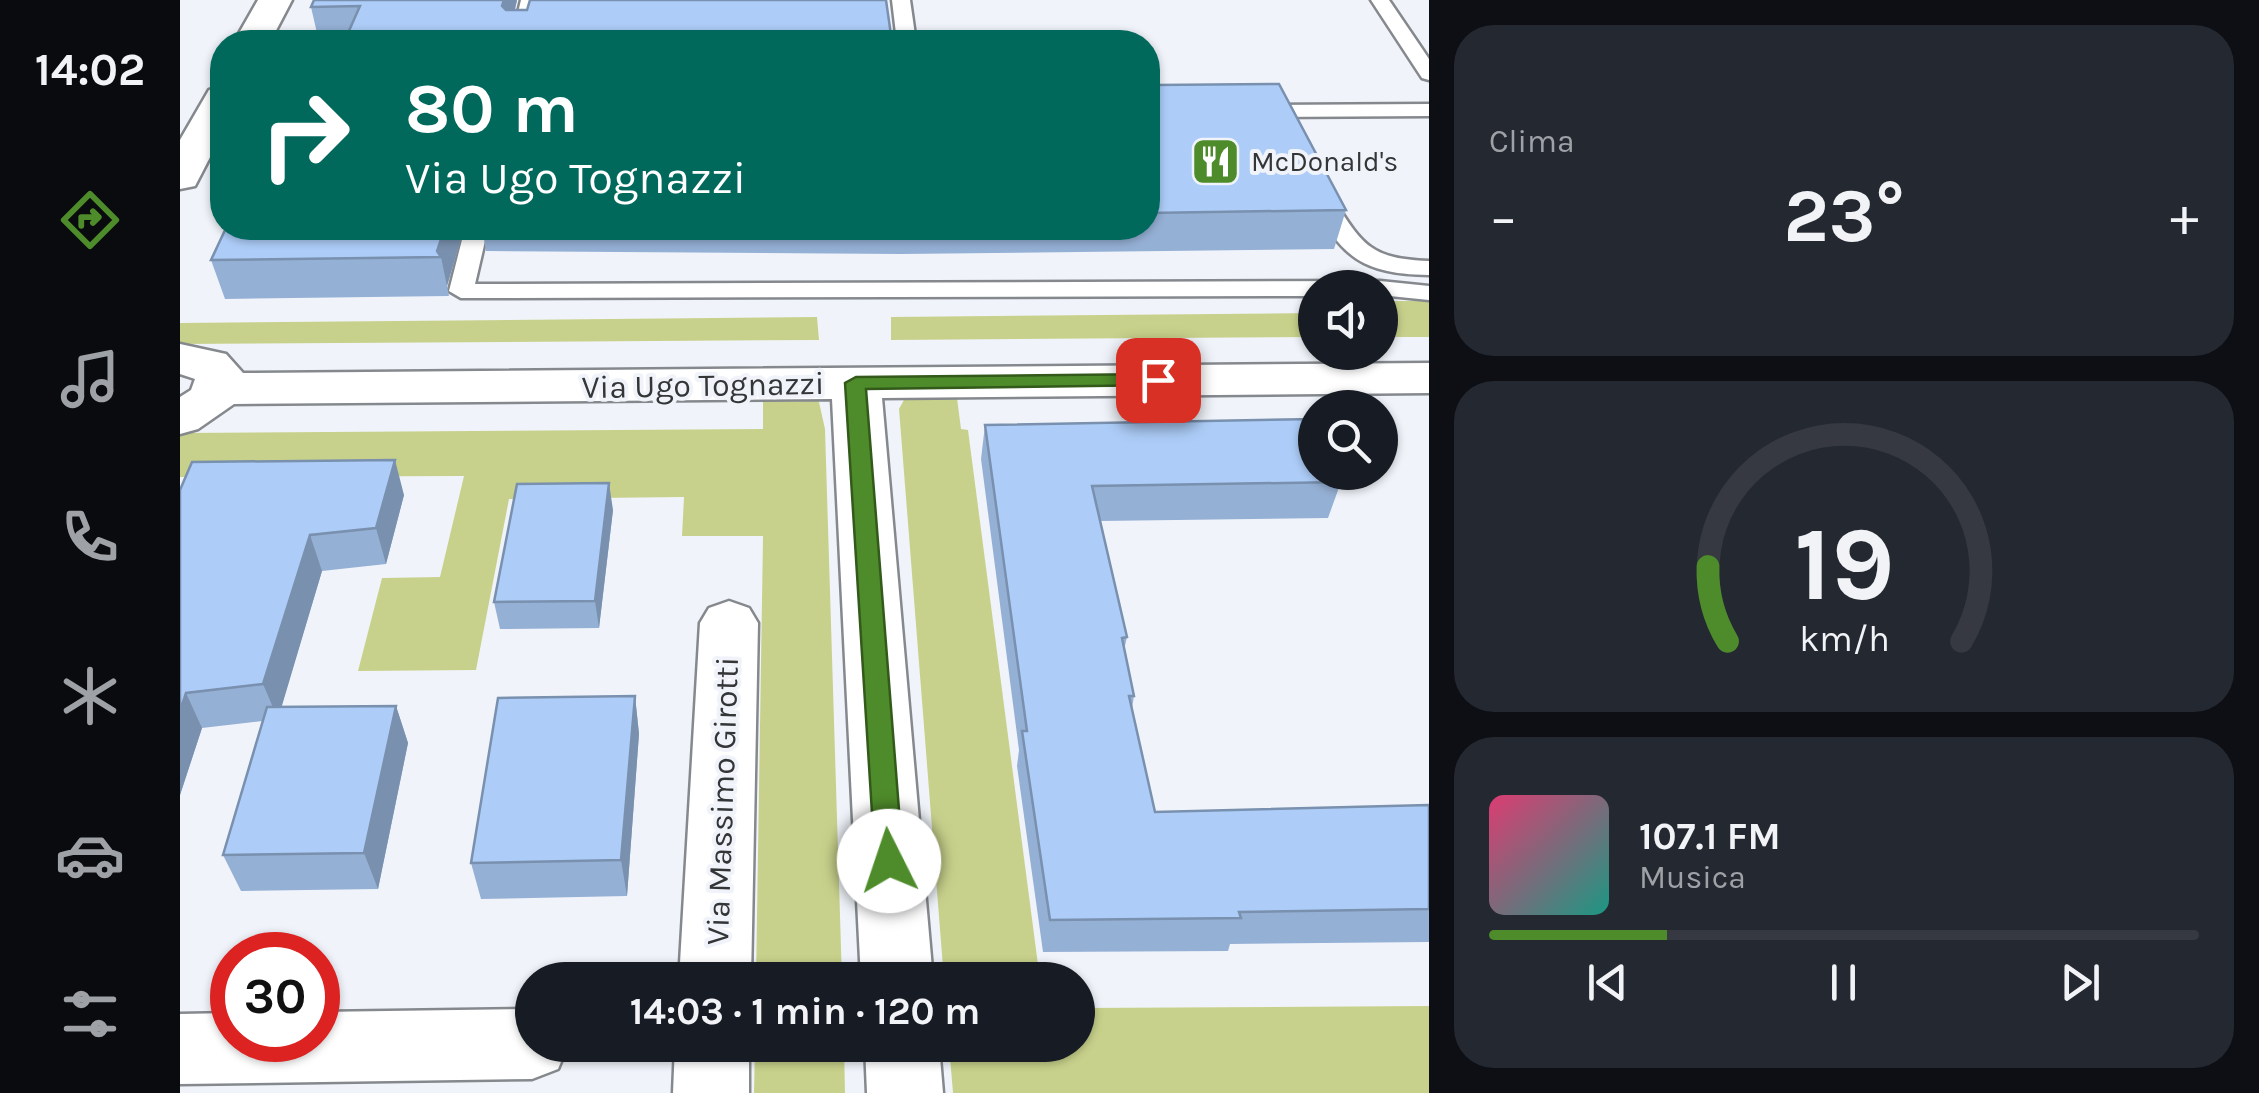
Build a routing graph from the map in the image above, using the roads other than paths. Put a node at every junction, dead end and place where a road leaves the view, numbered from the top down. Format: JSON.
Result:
{"nodes":[{"id":1,"x":276,"y":0,"type":"edge"},
{"id":2,"x":530,"y":0,"type":"edge"},
{"id":3,"x":901,"y":0,"type":"edge"},
{"id":4,"x":1380,"y":0,"type":"edge"},
{"id":5,"x":259,"y":30,"type":"edge"},
{"id":6,"x":523,"y":30,"type":"edge"},
{"id":7,"x":905,"y":30,"type":"edge"},
{"id":8,"x":1429,"y":74,"type":"edge"},
{"id":9,"x":1429,"y":110,"type":"edge"},
{"id":10,"x":1241,"y":111,"type":"edge"},
{"id":11,"x":210,"y":121,"type":"edge"},
{"id":12,"x":1311,"y":176,"type":"edge"},
{"id":13,"x":180,"y":177,"type":"edge"},
{"id":14,"x":473,"y":240,"type":"edge"},
{"id":15,"x":1418,"y":268,"type":"edge"},
{"id":16,"x":1298,"y":288,"type":"edge"},
{"id":17,"x":1398,"y":290,"type":"edge"},
{"id":18,"x":1429,"y":293,"type":"edge"},
{"id":19,"x":180,"y":359,"type":"edge"},
{"id":20,"x":1429,"y":378,"type":"edge"},
{"id":21,"x":856,"y":383,"type":"junction"},
{"id":22,"x":199,"y":404,"type":"edge"},
{"id":23,"x":728,"y":623,"type":"dead end"},
{"id":24,"x":716,"y":962,"type":"edge"},
{"id":25,"x":896,"y":962,"type":"edge"},
{"id":26,"x":515,"y":1044,"type":"edge"},
{"id":27,"x":180,"y":1050,"type":"edge"},
{"id":28,"x":712,"y":1062,"type":"edge"},
{"id":29,"x":903,"y":1062,"type":"edge"},
{"id":30,"x":711,"y":1093,"type":"edge"},
{"id":31,"x":905,"y":1093,"type":"edge"}],
"edges":[{"from":1,"to":5,"type":"street"},
{"from":2,"to":6,"type":"lane"},
{"from":3,"to":7,"type":"lane"},
{"from":4,"to":8,"type":"lane"},
{"from":9,"to":10,"type":"lane"},
{"from":11,"to":13,"type":"street"},
{"from":12,"to":15,"type":"lane"},
{"from":14,"to":16,"type":"lane"},
{"from":17,"to":18,"type":"lane"},
{"from":19,"to":22,"type":"street","name":"Via Ugo Tognazzi"},
{"from":20,"to":21,"type":"street","name":"Via Ugo Tognazzi"},
{"from":21,"to":22,"type":"street","name":"Via Ugo Tognazzi"},
{"from":21,"to":25,"type":"street"},
{"from":23,"to":24,"type":"street","name":"Via Massimo Girotti"},
{"from":26,"to":27,"type":"street"},
{"from":28,"to":30,"type":"street"},
{"from":29,"to":31,"type":"street"}]}
